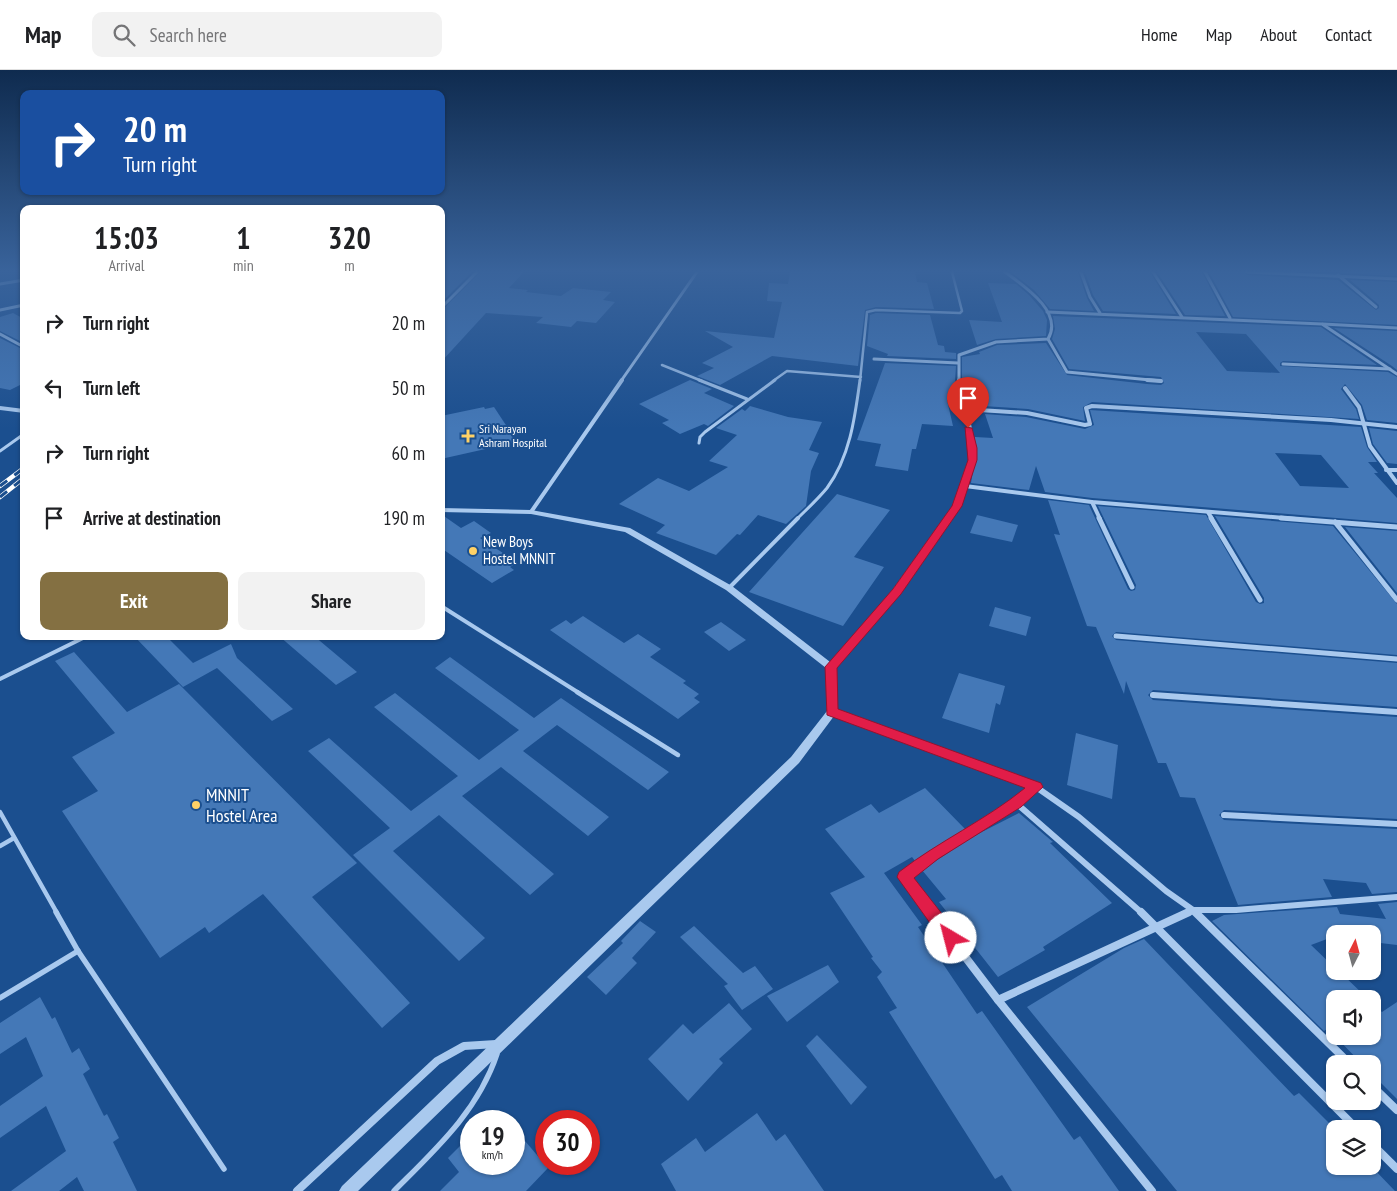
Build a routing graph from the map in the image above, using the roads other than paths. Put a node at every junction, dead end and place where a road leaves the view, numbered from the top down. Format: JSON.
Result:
{"nodes":[{"id":1,"x":661,"y":324,"type":"edge"},
{"id":2,"x":864,"y":324,"type":"edge"},
{"id":3,"x":1051,"y":324,"type":"edge"},
{"id":4,"x":1322,"y":324,"type":"edge"},
{"id":5,"x":1328,"y":324,"type":"edge"},
{"id":6,"x":1397,"y":328,"type":"edge"},
{"id":7,"x":0,"y":334,"type":"edge"},
{"id":8,"x":1048,"y":339,"type":"junction"},
{"id":9,"x":20,"y":345,"type":"edge"},
{"id":10,"x":874,"y":359,"type":"dead end"},
{"id":11,"x":958,"y":363,"type":"junction"},
{"id":12,"x":1283,"y":364,"type":"dead end"},
{"id":13,"x":662,"y":365,"type":"dead end"},
{"id":14,"x":1390,"y":369,"type":"junction"},
{"id":15,"x":1397,"y":374,"type":"edge"},
{"id":16,"x":861,"y":377,"type":"junction"},
{"id":17,"x":1161,"y":381,"type":"dead end"},
{"id":18,"x":1345,"y":388,"type":"dead end"},
{"id":19,"x":748,"y":399,"type":"junction"},
{"id":20,"x":0,"y":408,"type":"edge"},
{"id":21,"x":964,"y":409,"type":"junction"},
{"id":22,"x":20,"y":410,"type":"edge"},
{"id":23,"x":1364,"y":425,"type":"junction"},
{"id":24,"x":1397,"y":427,"type":"edge"},
{"id":25,"x":20,"y":437,"type":"edge"},
{"id":26,"x":699,"y":443,"type":"dead end"},
{"id":27,"x":0,"y":451,"type":"edge"},
{"id":28,"x":1386,"y":470,"type":"junction"},
{"id":29,"x":1397,"y":470,"type":"edge"},
{"id":30,"x":1397,"y":483,"type":"edge"},
{"id":31,"x":965,"y":486,"type":"junction"},
{"id":32,"x":1092,"y":502,"type":"junction"},
{"id":33,"x":445,"y":510,"type":"edge"},
{"id":34,"x":531,"y":512,"type":"junction"},
{"id":35,"x":1208,"y":512,"type":"junction"},
{"id":36,"x":1335,"y":522,"type":"junction"},
{"id":37,"x":1397,"y":526,"type":"edge"},
{"id":38,"x":1132,"y":587,"type":"dead end"},
{"id":39,"x":729,"y":588,"type":"junction"},
{"id":40,"x":1260,"y":600,"type":"dead end"},
{"id":41,"x":1397,"y":600,"type":"edge"},
{"id":42,"x":445,"y":609,"type":"edge"},
{"id":43,"x":1116,"y":636,"type":"dead end"},
{"id":44,"x":79,"y":640,"type":"edge"},
{"id":45,"x":1397,"y":659,"type":"edge"},
{"id":46,"x":831,"y":667,"type":"junction"},
{"id":47,"x":0,"y":678,"type":"edge"},
{"id":48,"x":1153,"y":695,"type":"dead end"},
{"id":49,"x":832,"y":712,"type":"junction"},
{"id":50,"x":1397,"y":712,"type":"edge"},
{"id":51,"x":678,"y":755,"type":"dead end"},
{"id":52,"x":1036,"y":787,"type":"junction"},
{"id":53,"x":1016,"y":803,"type":"junction"},
{"id":54,"x":0,"y":812,"type":"edge"},
{"id":55,"x":1224,"y":816,"type":"dead end"},
{"id":56,"x":1397,"y":824,"type":"edge"},
{"id":57,"x":14,"y":838,"type":"junction"},
{"id":58,"x":0,"y":846,"type":"edge"},
{"id":59,"x":1397,"y":897,"type":"edge"},
{"id":60,"x":1193,"y":910,"type":"junction"},
{"id":61,"x":1157,"y":926,"type":"junction"},
{"id":62,"x":78,"y":951,"type":"junction"},
{"id":63,"x":0,"y":998,"type":"edge"},
{"id":64,"x":998,"y":1000,"type":"junction"},
{"id":65,"x":499,"y":1044,"type":"junction"},
{"id":66,"x":1341,"y":1055,"type":"edge"},
{"id":67,"x":1381,"y":1095,"type":"edge"},
{"id":68,"x":1397,"y":1110,"type":"edge"},
{"id":69,"x":1348,"y":1120,"type":"edge"},
{"id":70,"x":1381,"y":1153,"type":"edge"},
{"id":71,"x":224,"y":1169,"type":"dead end"},
{"id":72,"x":1397,"y":1169,"type":"edge"},
{"id":73,"x":297,"y":1191,"type":"edge"},
{"id":74,"x":347,"y":1191,"type":"edge"},
{"id":75,"x":394,"y":1191,"type":"edge"},
{"id":76,"x":1152,"y":1191,"type":"edge"}],
"edges":[{"from":1,"to":34,"type":"street"},
{"from":2,"to":16,"type":"lane"},
{"from":3,"to":8,"type":"street"},
{"from":4,"to":14,"type":"street"},
{"from":5,"to":6,"type":"street"},
{"from":7,"to":9,"type":"street"},
{"from":8,"to":11,"type":"street"},
{"from":8,"to":17,"type":"street"},
{"from":10,"to":11,"type":"street"},
{"from":11,"to":21,"type":"street"},
{"from":12,"to":14,"type":"street"},
{"from":13,"to":19,"type":"lane"},
{"from":14,"to":15,"type":"street"},
{"from":16,"to":19,"type":"lane"},
{"from":16,"to":39,"type":"lane"},
{"from":18,"to":23,"type":"street"},
{"from":19,"to":26,"type":"lane"},
{"from":20,"to":22,"type":"street"},
{"from":21,"to":23,"type":"street"},
{"from":21,"to":31,"type":"street"},
{"from":23,"to":24,"type":"street"},
{"from":23,"to":28,"type":"street"},
{"from":25,"to":27,"type":"lane"},
{"from":28,"to":29,"type":"street"},
{"from":28,"to":30,"type":"street"},
{"from":31,"to":32,"type":"street"},
{"from":31,"to":46,"type":"street"},
{"from":32,"to":35,"type":"street"},
{"from":32,"to":38,"type":"street"},
{"from":33,"to":34,"type":"street"},
{"from":34,"to":39,"type":"street"},
{"from":35,"to":36,"type":"street"},
{"from":35,"to":40,"type":"street"},
{"from":36,"to":37,"type":"street"},
{"from":36,"to":41,"type":"street"},
{"from":39,"to":46,"type":"street"},
{"from":42,"to":51,"type":"lane"},
{"from":43,"to":45,"type":"street"},
{"from":44,"to":47,"type":"lane"},
{"from":46,"to":49,"type":"street"},
{"from":48,"to":50,"type":"street"},
{"from":49,"to":52,"type":"street"},
{"from":49,"to":65,"type":"street"},
{"from":52,"to":53,"type":"street"},
{"from":52,"to":60,"type":"street"},
{"from":53,"to":61,"type":"street"},
{"from":53,"to":64,"type":"street"},
{"from":54,"to":57,"type":"lane"},
{"from":55,"to":56,"type":"street"},
{"from":57,"to":58,"type":"lane"},
{"from":57,"to":62,"type":"lane"},
{"from":59,"to":60,"type":"street"},
{"from":60,"to":61,"type":"street"},
{"from":60,"to":66,"type":"street"},
{"from":61,"to":64,"type":"street"},
{"from":61,"to":69,"type":"street"},
{"from":62,"to":63,"type":"lane"},
{"from":62,"to":71,"type":"lane"},
{"from":64,"to":76,"type":"street"},
{"from":65,"to":73,"type":"street"},
{"from":65,"to":74,"type":"street"},
{"from":65,"to":75,"type":"lane"},
{"from":67,"to":68,"type":"street"},
{"from":70,"to":72,"type":"street"}]}
